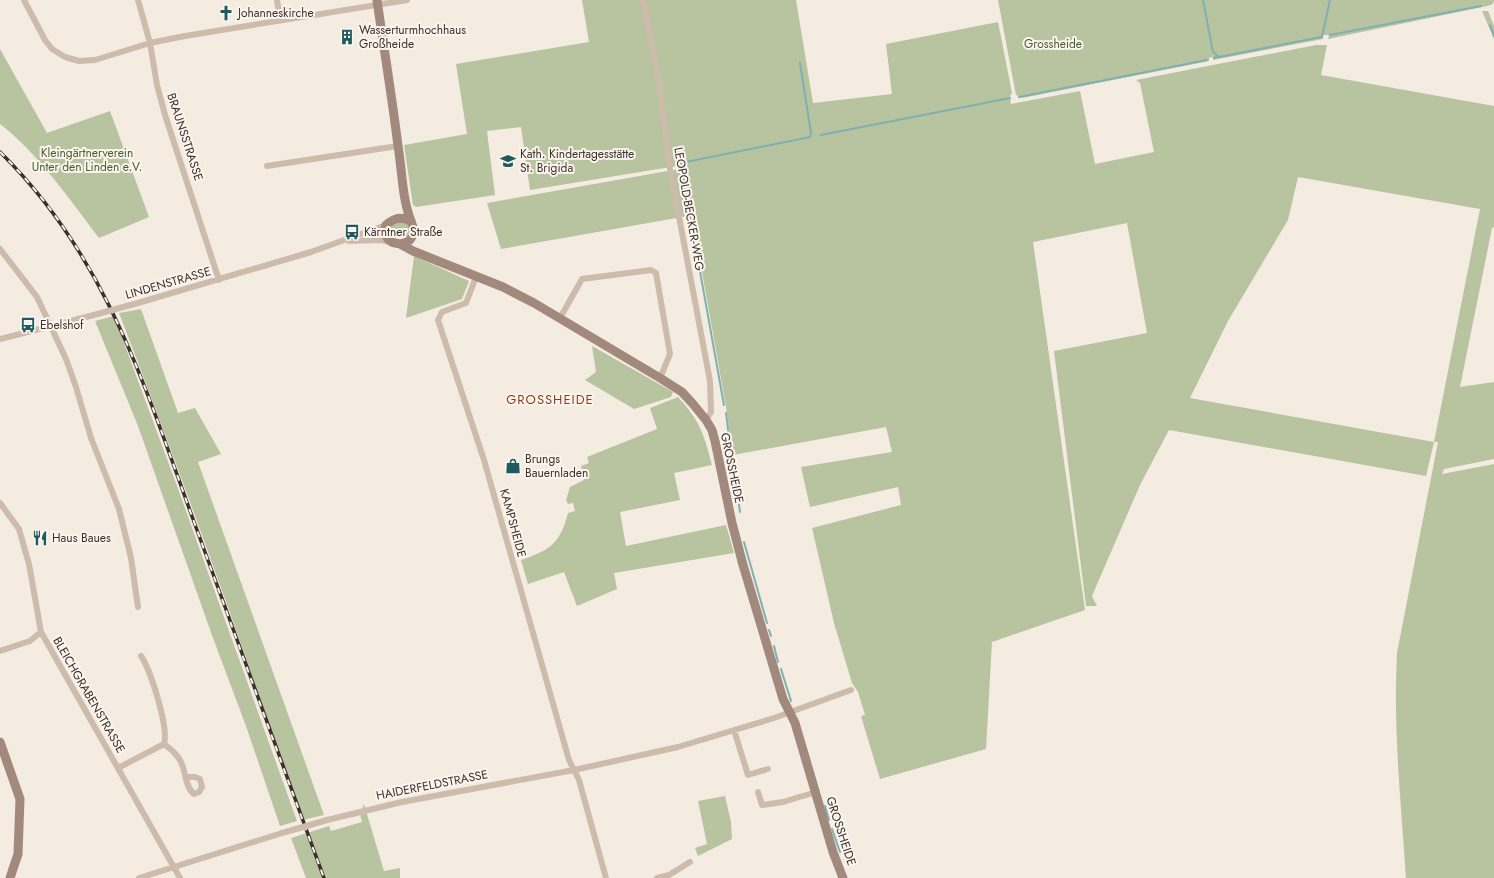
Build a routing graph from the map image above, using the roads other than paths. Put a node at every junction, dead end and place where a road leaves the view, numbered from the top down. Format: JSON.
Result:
{"nodes":[{"id":1,"x":24,"y":0,"type":"edge"},
{"id":2,"x":138,"y":0,"type":"edge"},
{"id":3,"x":277,"y":0,"type":"edge"},
{"id":4,"x":407,"y":0,"type":"edge"},
{"id":5,"x":643,"y":0,"type":"edge"},
{"id":6,"x":378,"y":2,"type":"edge"},
{"id":7,"x":280,"y":20,"type":"junction"},
{"id":8,"x":150,"y":42,"type":"junction"},
{"id":9,"x":398,"y":146,"type":"junction"},
{"id":10,"x":266,"y":166,"type":"dead end"},
{"id":11,"x":405,"y":197,"type":"junction"},
{"id":12,"x":395,"y":218,"type":"junction"},
{"id":13,"x":410,"y":221,"type":"junction"},
{"id":14,"x":386,"y":225,"type":"junction"},
{"id":15,"x":412,"y":239,"type":"junction"},
{"id":16,"x":341,"y":242,"type":"junction"},
{"id":17,"x":396,"y":243,"type":"junction"},
{"id":18,"x":0,"y":249,"type":"edge"},
{"id":19,"x":423,"y":254,"type":"junction"},
{"id":20,"x":476,"y":277,"type":"junction"},
{"id":21,"x":219,"y":280,"type":"junction"},
{"id":22,"x":560,"y":318,"type":"junction"},
{"id":23,"x":50,"y":326,"type":"junction"},
{"id":24,"x":0,"y":339,"type":"edge"},
{"id":25,"x":660,"y":378,"type":"junction"},
{"id":26,"x":706,"y":420,"type":"junction"},
{"id":27,"x":0,"y":503,"type":"edge"},
{"id":28,"x":138,"y":607,"type":"dead end"},
{"id":29,"x":41,"y":632,"type":"junction"},
{"id":30,"x":0,"y":651,"type":"edge"},
{"id":31,"x":141,"y":656,"type":"dead end"},
{"id":32,"x":851,"y":690,"type":"dead end"},
{"id":33,"x":789,"y":713,"type":"junction"},
{"id":34,"x":734,"y":730,"type":"junction"},
{"id":35,"x":0,"y":742,"type":"edge"},
{"id":36,"x":164,"y":744,"type":"junction"},
{"id":37,"x":118,"y":768,"type":"junction"},
{"id":38,"x":768,"y":769,"type":"dead end"},
{"id":39,"x":574,"y":770,"type":"junction"},
{"id":40,"x":186,"y":777,"type":"dead end"},
{"id":41,"x":758,"y":792,"type":"dead end"},
{"id":42,"x":816,"y":792,"type":"junction"},
{"id":43,"x":690,"y":862,"type":"dead end"},
{"id":44,"x":173,"y":868,"type":"junction"},
{"id":45,"x":10,"y":878,"type":"edge"},
{"id":46,"x":139,"y":878,"type":"edge"},
{"id":47,"x":180,"y":878,"type":"edge"},
{"id":48,"x":606,"y":878,"type":"edge"},
{"id":49,"x":657,"y":878,"type":"edge"},
{"id":50,"x":843,"y":878,"type":"edge"}],
"edges":[{"from":1,"to":8,"type":"street"},
{"from":2,"to":8,"type":"street","name":"BRAUNSSTRASSE"},
{"from":3,"to":7,"type":"street"},
{"from":4,"to":6,"type":"street"},
{"from":5,"to":26,"type":"street","name":"LEOPOLD-BECKER-WEG"},
{"from":6,"to":7,"type":"street"},
{"from":6,"to":9,"type":"street"},
{"from":7,"to":8,"type":"street"},
{"from":8,"to":21,"type":"street","name":"BRAUNSSTRASSE"},
{"from":9,"to":10,"type":"street"},
{"from":9,"to":11,"type":"street"},
{"from":11,"to":12,"type":"street"},
{"from":11,"to":13,"type":"street"},
{"from":12,"to":13,"type":"street"},
{"from":12,"to":14,"type":"street"},
{"from":13,"to":15,"type":"street"},
{"from":14,"to":16,"type":"street","name":"LINDENSTRASSE"},
{"from":14,"to":17,"type":"street"},
{"from":15,"to":17,"type":"street"},
{"from":15,"to":19,"type":"street"},
{"from":16,"to":17,"type":"street","name":"LINDENSTRASSE"},
{"from":16,"to":21,"type":"street","name":"LINDENSTRASSE"},
{"from":17,"to":19,"type":"street","name":"GROSSHEIDE"},
{"from":18,"to":23,"type":"street"},
{"from":19,"to":20,"type":"street","name":"GROSSHEIDE"},
{"from":20,"to":22,"type":"street","name":"GROSSHEIDE"},
{"from":20,"to":39,"type":"street","name":"KAMPSHEIDE"},
{"from":21,"to":23,"type":"street","name":"LINDENSTRASSE","bridge":true},
{"from":22,"to":25,"type":"street","name":"GROSSHEIDE"},
{"from":22,"to":25,"type":"street"},
{"from":23,"to":24,"type":"street","name":"LINDENSTRASSE"},
{"from":23,"to":28,"type":"street"},
{"from":25,"to":26,"type":"street","name":"GROSSHEIDE"},
{"from":26,"to":33,"type":"street","name":"GROSSHEIDE"},
{"from":27,"to":29,"type":"street","name":"BLEICHGRABENSTRASSE"},
{"from":29,"to":30,"type":"street","name":"BLEICHGRABENSTRASSE"},
{"from":29,"to":37,"type":"street","name":"BLEICHGRABENSTRASSE"},
{"from":31,"to":36,"type":"street"},
{"from":32,"to":33,"type":"street","name":"HAIDERFELDSTRASSE"},
{"from":33,"to":34,"type":"street","name":"HAIDERFELDSTRASSE"},
{"from":33,"to":42,"type":"street","name":"GROSSHEIDE"},
{"from":34,"to":38,"type":"street"},
{"from":34,"to":39,"type":"street","name":"HAIDERFELDSTRASSE"},
{"from":35,"to":45,"type":"street"},
{"from":36,"to":37,"type":"street","name":"BLEICHGRABENSTRASSE"},
{"from":36,"to":40,"type":"street"},
{"from":37,"to":44,"type":"street","name":"BLEICHGRABENSTRASSE"},
{"from":39,"to":44,"type":"street","name":"HAIDERFELDSTRASSE","bridge":true},
{"from":39,"to":48,"type":"street","name":"KAMPSHEIDE"},
{"from":41,"to":42,"type":"street","name":"GROSSHEIDE"},
{"from":42,"to":50,"type":"street","name":"GROSSHEIDE"},
{"from":43,"to":49,"type":"street"},
{"from":44,"to":46,"type":"street","name":"HAIDERFELDSTRASSE"},
{"from":44,"to":47,"type":"street","name":"BLEICHGRABENSTRASSE"}]}
